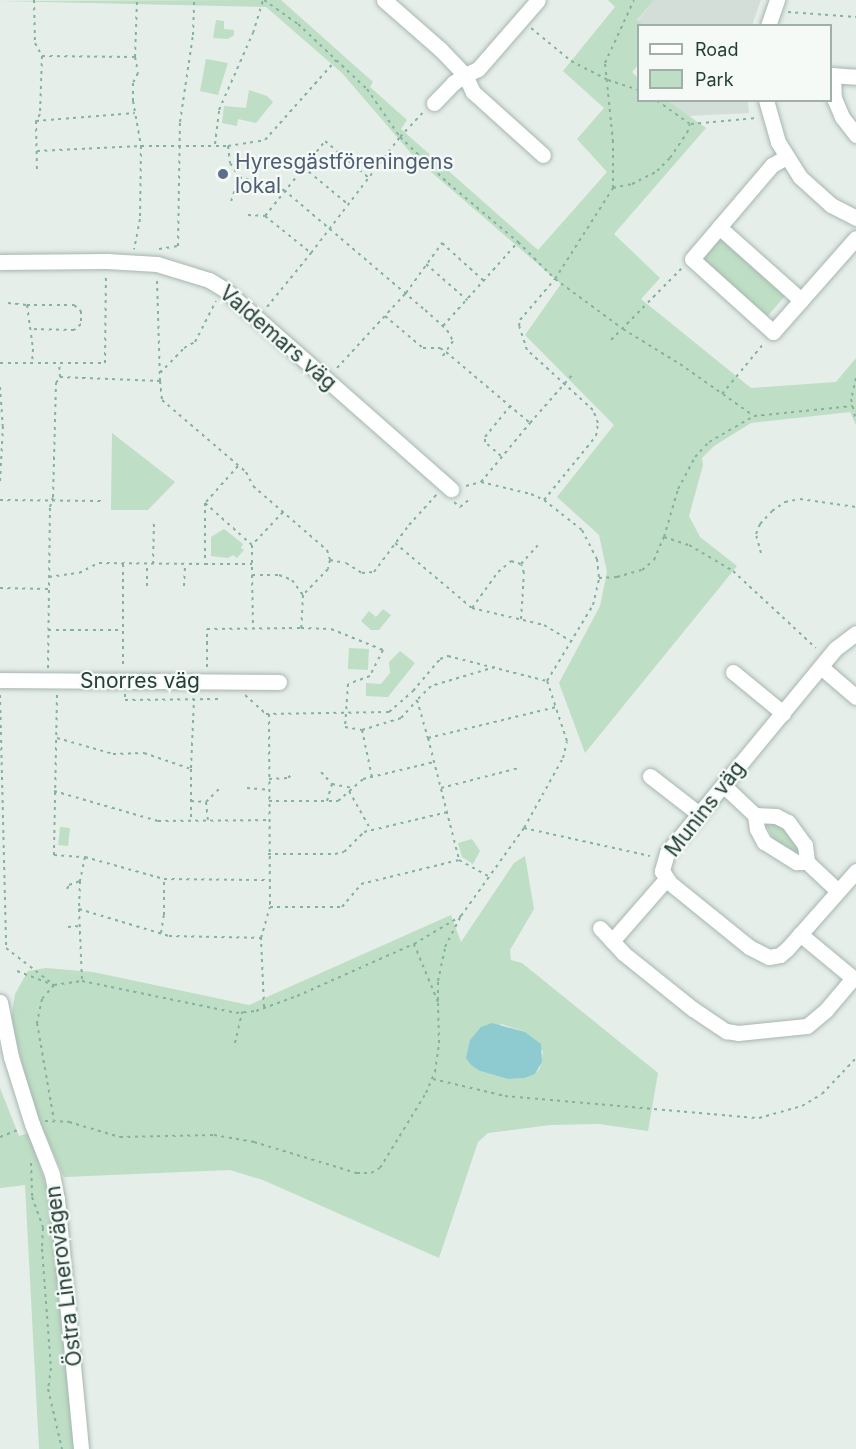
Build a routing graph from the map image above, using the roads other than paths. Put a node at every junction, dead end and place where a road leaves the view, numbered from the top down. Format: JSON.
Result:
{"nodes":[{"id":1,"x":384,"y":0,"type":"edge"},
{"id":2,"x":538,"y":0,"type":"edge"},
{"id":3,"x":777,"y":0,"type":"edge"},
{"id":4,"x":769,"y":24,"type":"edge"},
{"id":5,"x":465,"y":75,"type":"junction"},
{"id":6,"x":832,"y":75,"type":"edge"},
{"id":7,"x":856,"y":77,"type":"edge"},
{"id":8,"x":434,"y":102,"type":"road end"},
{"id":9,"x":767,"y":102,"type":"edge"},
{"id":10,"x":856,"y":135,"type":"edge"},
{"id":11,"x":543,"y":155,"type":"dead end"},
{"id":12,"x":786,"y":157,"type":"junction"},
{"id":13,"x":856,"y":218,"type":"edge"},
{"id":14,"x":719,"y":227,"type":"junction"},
{"id":15,"x":856,"y":238,"type":"edge"},
{"id":16,"x":0,"y":262,"type":"edge"},
{"id":17,"x":801,"y":300,"type":"junction"},
{"id":18,"x":446,"y":488,"type":"road end"},
{"id":19,"x":856,"y":633,"type":"edge"},
{"id":20,"x":824,"y":662,"type":"junction"},
{"id":21,"x":733,"y":672,"type":"dead end"},
{"id":22,"x":1,"y":680,"type":"edge"},
{"id":23,"x":279,"y":682,"type":"dead end"},
{"id":24,"x":856,"y":697,"type":"edge"},
{"id":25,"x":783,"y":713,"type":"junction"},
{"id":26,"x":650,"y":776,"type":"dead end"},
{"id":27,"x":723,"y":786,"type":"junction"},
{"id":28,"x":699,"y":814,"type":"junction"},
{"id":29,"x":755,"y":815,"type":"junction"},
{"id":30,"x":807,"y":862,"type":"junction"},
{"id":31,"x":856,"y":871,"type":"edge"},
{"id":32,"x":666,"y":879,"type":"junction"},
{"id":33,"x":838,"y":891,"type":"junction"},
{"id":34,"x":600,"y":928,"type":"dead end"},
{"id":35,"x":800,"y":934,"type":"junction"},
{"id":36,"x":612,"y":941,"type":"junction"},
{"id":37,"x":0,"y":1002,"type":"edge"},
{"id":38,"x":81,"y":1449,"type":"edge"}],
"edges":[{"from":1,"to":5,"type":"street"},
{"from":2,"to":5,"type":"street"},
{"from":3,"to":4,"type":"street"},
{"from":5,"to":8,"type":"street"},
{"from":5,"to":11,"type":"street"},
{"from":6,"to":7,"type":"street"},
{"from":6,"to":10,"type":"street"},
{"from":9,"to":12,"type":"street"},
{"from":12,"to":13,"type":"street"},
{"from":12,"to":14,"type":"street"},
{"from":14,"to":17,"type":"street"},
{"from":14,"to":17,"type":"street"},
{"from":15,"to":17,"type":"street"},
{"from":16,"to":18,"type":"street","name":"Valdemars väg"},
{"from":19,"to":20,"type":"street","name":"Munins väg"},
{"from":20,"to":24,"type":"street"},
{"from":20,"to":25,"type":"street","name":"Munins väg"},
{"from":21,"to":25,"type":"street"},
{"from":22,"to":23,"type":"street","name":"Snorres väg"},
{"from":25,"to":27,"type":"street","name":"Munins väg"},
{"from":26,"to":28,"type":"street"},
{"from":27,"to":28,"type":"street","name":"Munins väg"},
{"from":27,"to":29,"type":"street"},
{"from":28,"to":32,"type":"street","name":"Munins väg"},
{"from":29,"to":30,"type":"street"},
{"from":29,"to":30,"type":"street"},
{"from":30,"to":33,"type":"street"},
{"from":31,"to":33,"type":"street","name":"Munins väg"},
{"from":32,"to":35,"type":"street","name":"Munins väg"},
{"from":32,"to":36,"type":"street"},
{"from":33,"to":35,"type":"street","name":"Munins väg"},
{"from":34,"to":36,"type":"street"},
{"from":35,"to":36,"type":"street"},
{"from":37,"to":38,"type":"street","name":"Östra Linerovägen"}]}
